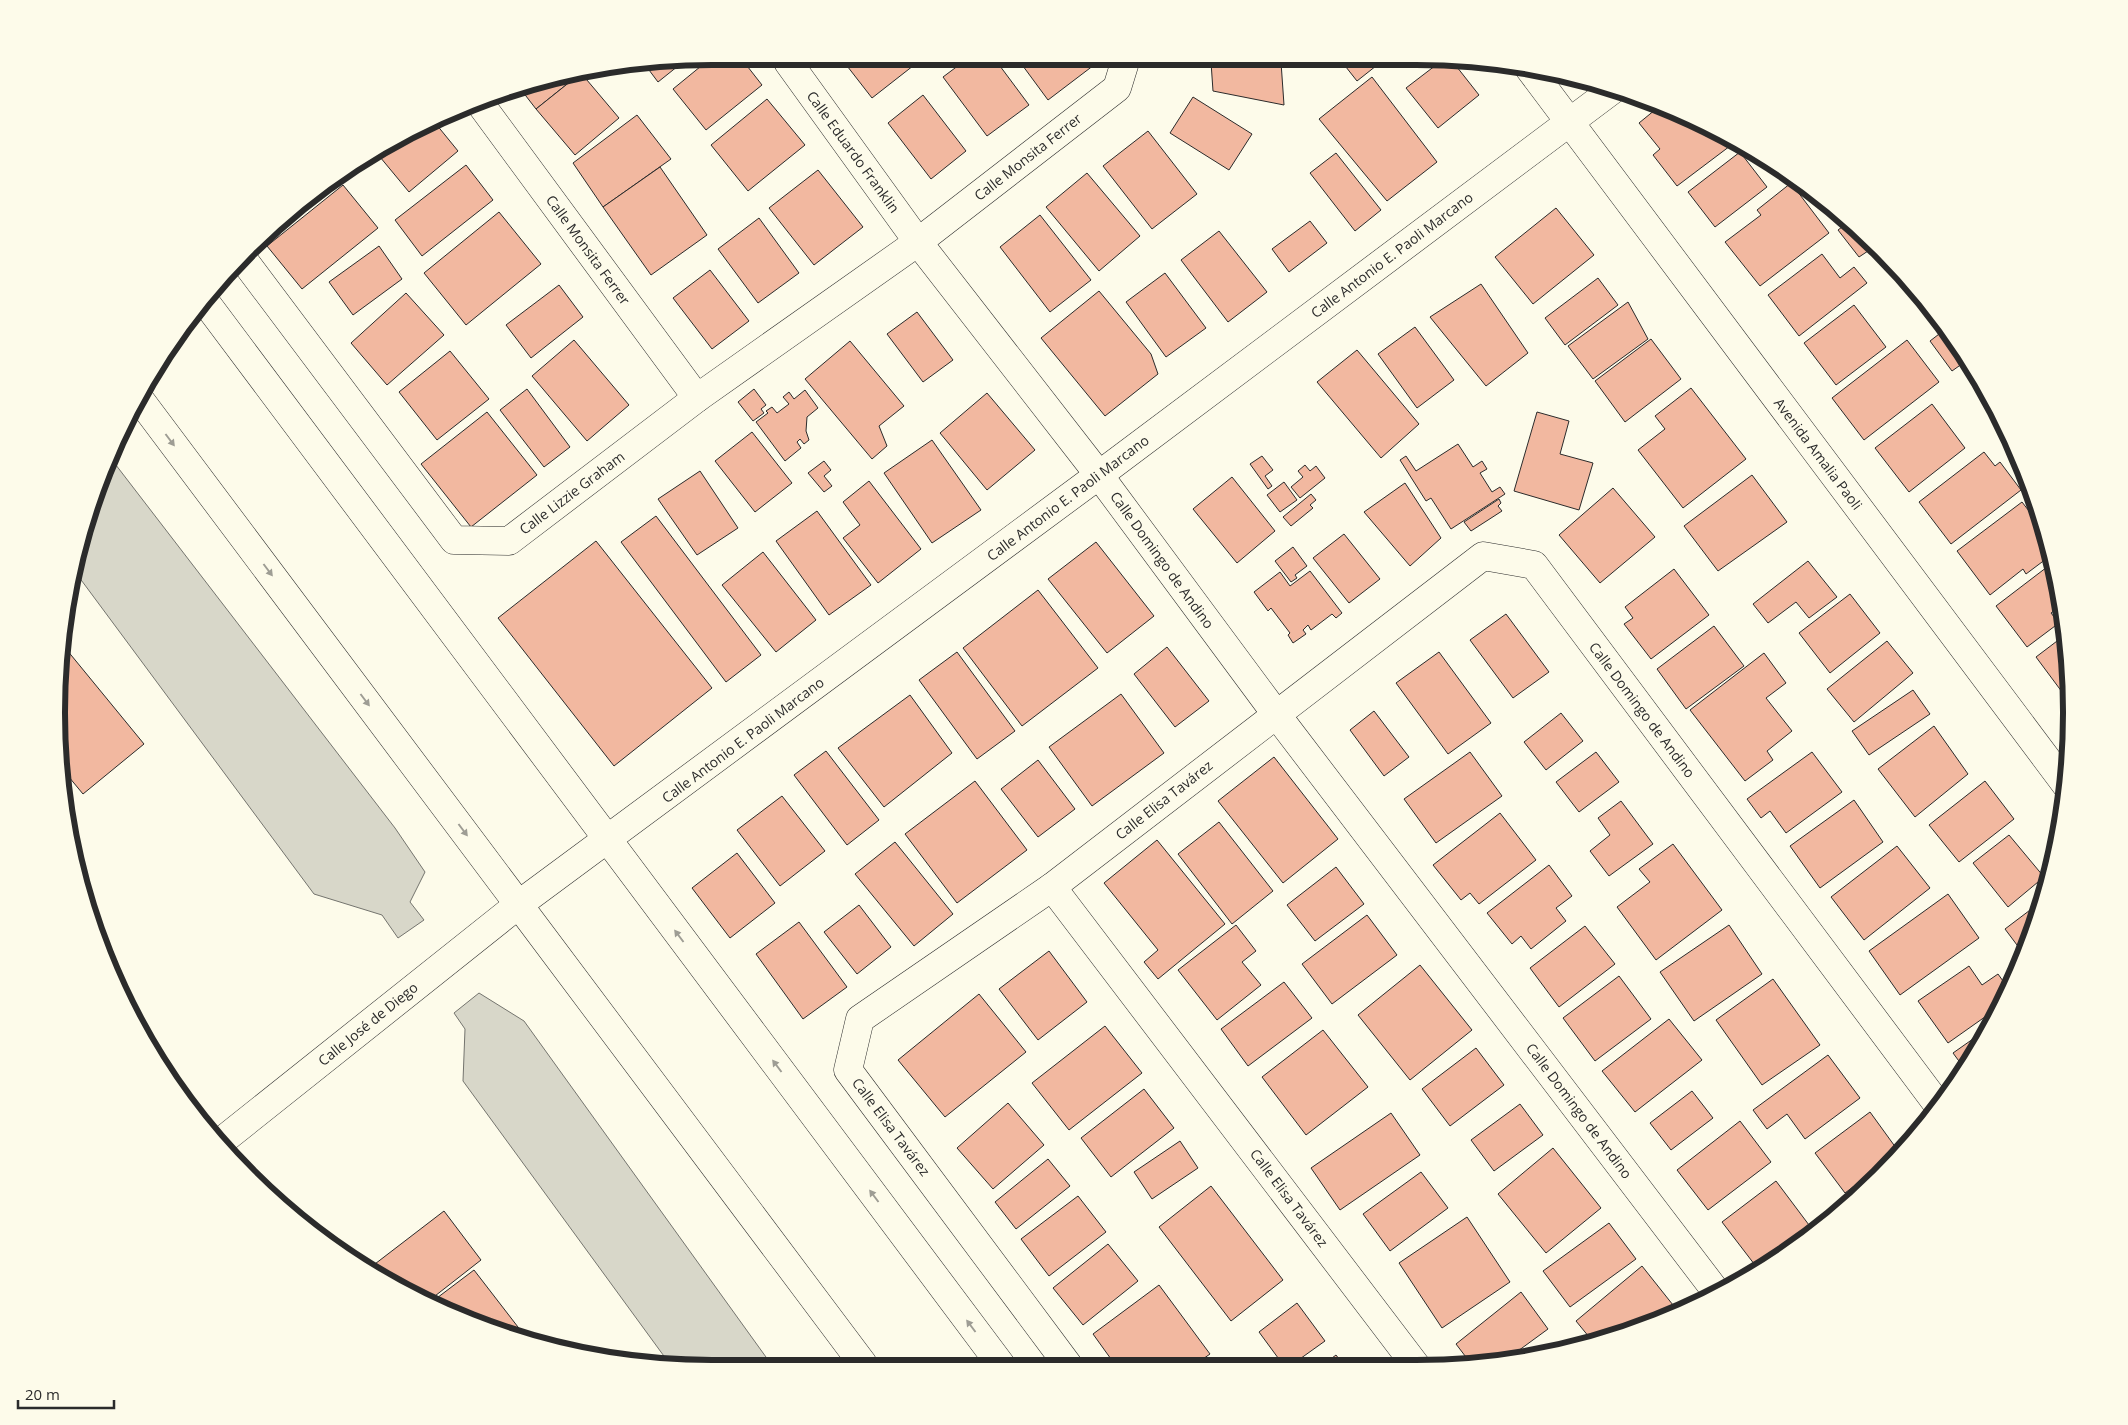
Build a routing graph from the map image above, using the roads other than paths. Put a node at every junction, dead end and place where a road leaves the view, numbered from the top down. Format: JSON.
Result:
{"nodes":[{"id":1,"x":790,"y":65,"type":"edge"},
{"id":2,"x":1124,"y":65,"type":"edge"},
{"id":3,"x":1535,"y":76,"type":"edge"},
{"id":4,"x":1607,"y":94,"type":"edge"},
{"id":5,"x":483,"y":107,"type":"edge"},
{"id":6,"x":1569,"y":122,"type":"junction"},
{"id":7,"x":918,"y":242,"type":"junction"},
{"id":8,"x":247,"y":263,"type":"edge"},
{"id":9,"x":209,"y":306,"type":"edge"},
{"id":10,"x":697,"y":398,"type":"junction"},
{"id":11,"x":144,"y":405,"type":"edge"},
{"id":12,"x":1100,"y":475,"type":"junction"},
{"id":13,"x":1276,"y":714,"type":"junction"},
{"id":14,"x":2059,"y":777,"type":"edge"},
{"id":15,"x":608,"y":840,"type":"junction"},
{"id":16,"x":1052,"y":886,"type":"junction"},
{"id":17,"x":518,"y":905,"type":"junction"},
{"id":18,"x":1934,"y":1100,"type":"edge"},
{"id":19,"x":225,"y":1138,"type":"edge"},
{"id":20,"x":1713,"y":1287,"type":"edge"},
{"id":21,"x":860,"y":1360,"type":"edge"},
{"id":22,"x":996,"y":1360,"type":"edge"},
{"id":23,"x":1064,"y":1360,"type":"edge"},
{"id":24,"x":1413,"y":1360,"type":"edge"}],
"edges":[{"from":1,"to":7,"type":"street","name":"Calle Eduardo Franklin"},
{"from":2,"to":7,"type":"street","name":"Calle Monsita Ferrer"},
{"from":3,"to":6,"type":"street","name":"Avenida Amalia Paoli"},
{"from":4,"to":6,"type":"street","name":"Calle Antonio E. Paoli Marcano"},
{"from":5,"to":10,"type":"street","name":"Calle Monsita Ferrer"},
{"from":6,"to":12,"type":"street","name":"Calle Antonio E. Paoli Marcano"},
{"from":6,"to":14,"type":"street","name":"Avenida Amalia Paoli"},
{"from":7,"to":10,"type":"street","name":"Calle Lizzie Graham"},
{"from":7,"to":12,"type":"street","name":"Calle Domingo de Andino"},
{"from":8,"to":10,"type":"street","name":"Calle Lizzie Graham"},
{"from":9,"to":15,"type":"street"},
{"from":11,"to":17,"type":"street","one_way":true},
{"from":12,"to":13,"type":"street","name":"Calle Domingo de Andino"},
{"from":12,"to":15,"type":"street","name":"Calle Antonio E. Paoli Marcano"},
{"from":13,"to":16,"type":"street","name":"Calle Elisa Tavárez"},
{"from":13,"to":18,"type":"street","name":"Calle Domingo de Andino"},
{"from":13,"to":20,"type":"street","name":"Calle Domingo de Andino"},
{"from":15,"to":17,"type":"street","name":"Calle Antonio E. Paoli Marcano"},
{"from":22,"to":15,"type":"street","one_way":true},
{"from":16,"to":23,"type":"street","name":"Calle Elisa Tavárez"},
{"from":16,"to":24,"type":"street","name":"Calle Elisa Tavárez"},
{"from":17,"to":19,"type":"street","name":"Calle José de Diego"},
{"from":17,"to":21,"type":"street"}]}
